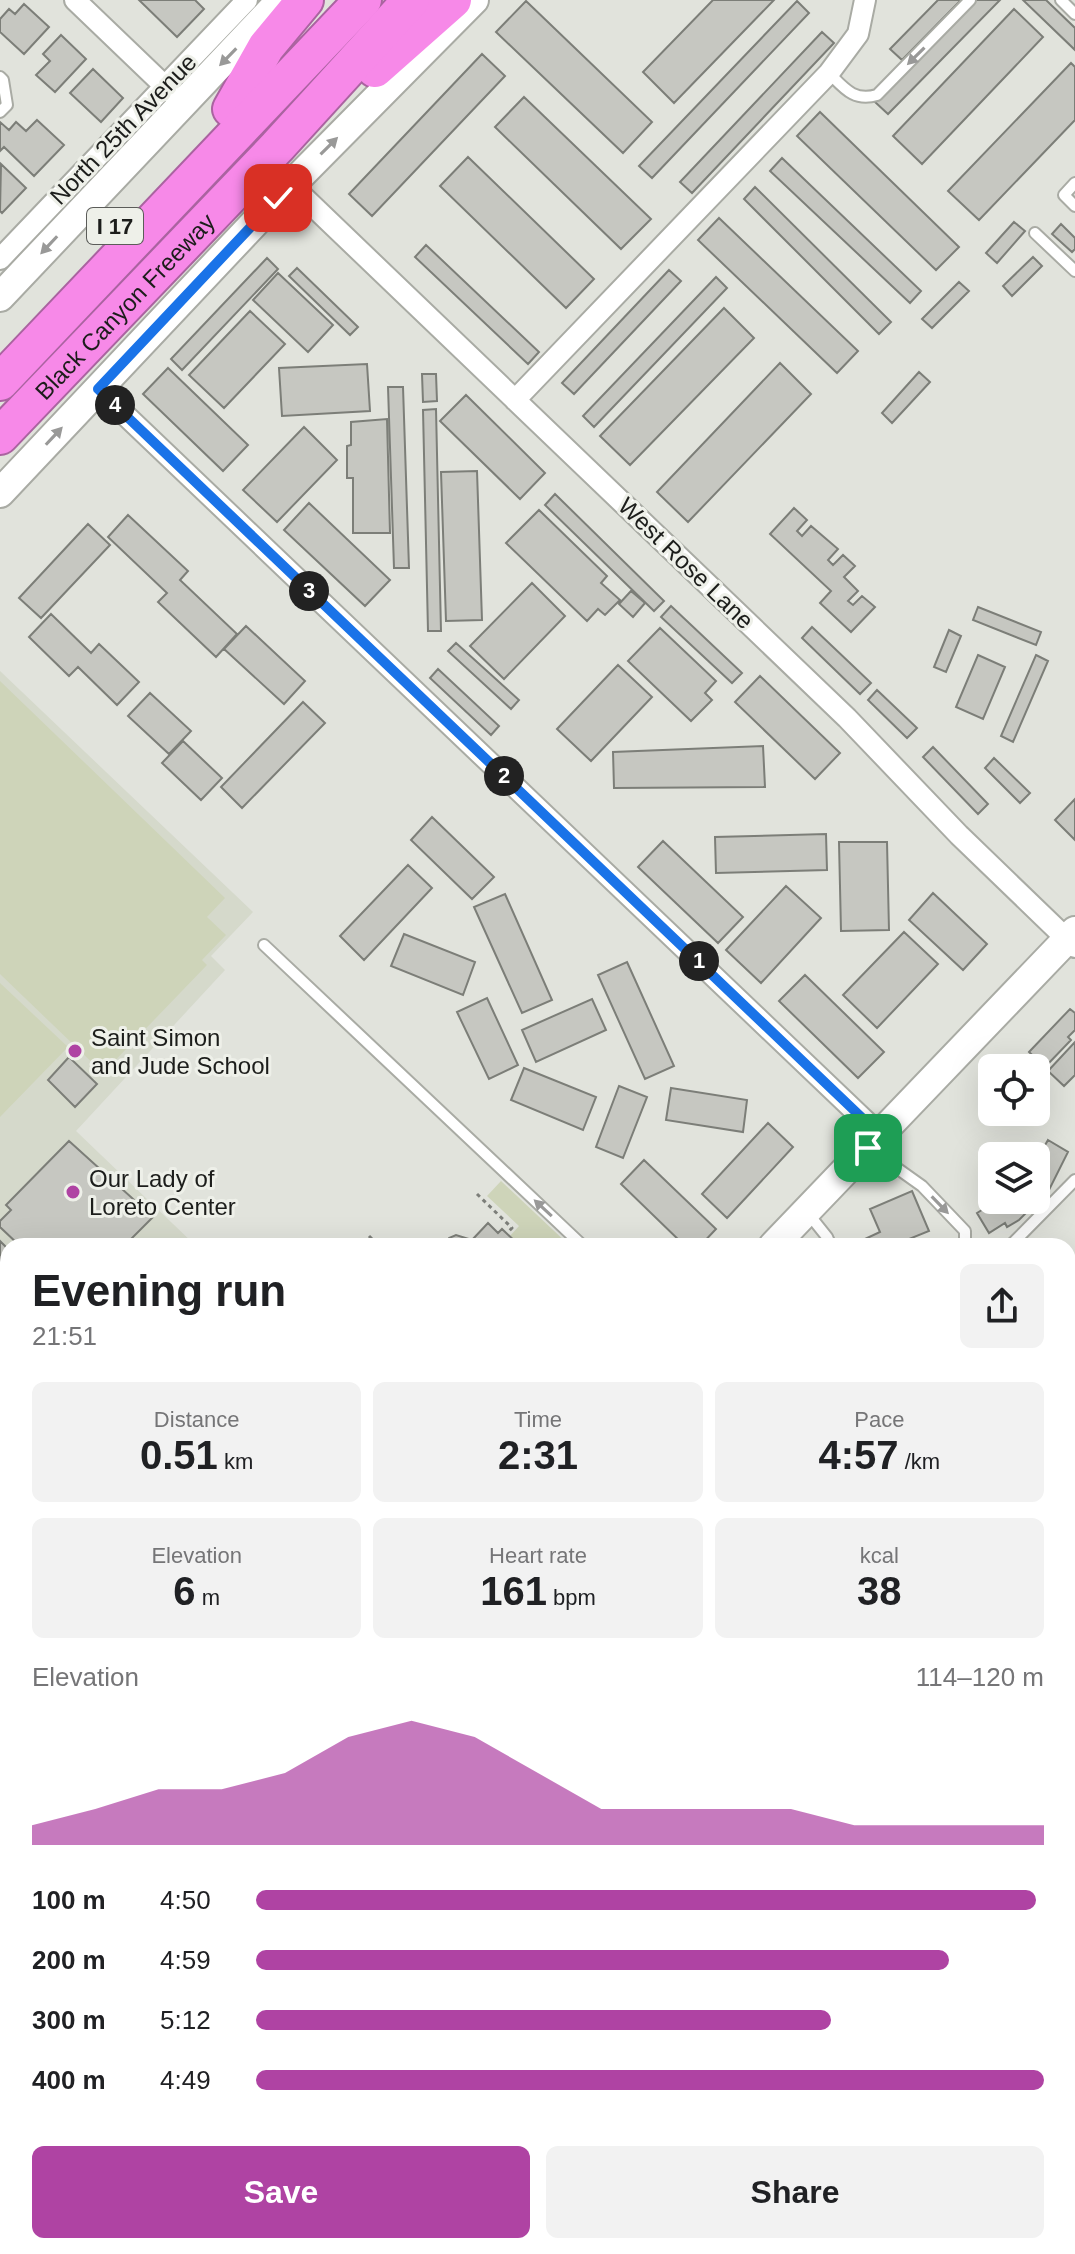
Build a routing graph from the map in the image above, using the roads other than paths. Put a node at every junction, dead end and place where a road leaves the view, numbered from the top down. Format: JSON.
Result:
{"nodes":[{"id":1,"x":75,"y":0,"type":"edge"},
{"id":2,"x":247,"y":0,"type":"edge"},
{"id":3,"x":281,"y":0,"type":"edge"},
{"id":4,"x":305,"y":0,"type":"edge"},
{"id":5,"x":336,"y":0,"type":"edge"},
{"id":6,"x":363,"y":0,"type":"edge"},
{"id":7,"x":385,"y":0,"type":"edge"},
{"id":8,"x":411,"y":0,"type":"edge"},
{"id":9,"x":453,"y":0,"type":"edge"},
{"id":10,"x":474,"y":0,"type":"edge"},
{"id":11,"x":865,"y":0,"type":"edge"},
{"id":12,"x":970,"y":0,"type":"edge"},
{"id":13,"x":1061,"y":0,"type":"edge"},
{"id":14,"x":1075,"y":14,"type":"edge"},
{"id":15,"x":829,"y":73,"type":"junction"},
{"id":16,"x":0,"y":77,"type":"edge"},
{"id":17,"x":174,"y":95,"type":"junction"},
{"id":18,"x":231,"y":109,"type":"junction"},
{"id":19,"x":0,"y":112,"type":"edge"},
{"id":20,"x":277,"y":147,"type":"junction"},
{"id":21,"x":1075,"y":183,"type":"edge"},
{"id":22,"x":291,"y":185,"type":"junction"},
{"id":23,"x":1075,"y":206,"type":"edge"},
{"id":24,"x":1035,"y":233,"type":"dead end"},
{"id":25,"x":0,"y":259,"type":"edge"},
{"id":26,"x":1075,"y":271,"type":"edge"},
{"id":27,"x":0,"y":297,"type":"edge"},
{"id":28,"x":0,"y":345,"type":"edge"},
{"id":29,"x":0,"y":382,"type":"edge"},
{"id":30,"x":98,"y":389,"type":"junction"},
{"id":31,"x":515,"y":400,"type":"junction"},
{"id":32,"x":0,"y":405,"type":"edge"},
{"id":33,"x":0,"y":436,"type":"edge"},
{"id":34,"x":0,"y":493,"type":"edge"},
{"id":35,"x":1072,"y":939,"type":"edge"},
{"id":36,"x":264,"y":945,"type":"dead end"},
{"id":37,"x":874,"y":1141,"type":"junction"},
{"id":38,"x":1075,"y":1180,"type":"edge"},
{"id":39,"x":806,"y":1211,"type":"junction"},
{"id":40,"x":575,"y":1238,"type":"edge"},
{"id":41,"x":781,"y":1238,"type":"edge"},
{"id":42,"x":827,"y":1238,"type":"edge"},
{"id":43,"x":965,"y":1238,"type":"edge"},
{"id":44,"x":1018,"y":1238,"type":"edge"}],
"edges":[{"from":1,"to":17,"type":"street"},
{"from":2,"to":17,"type":"street","name":"North 25th Avenue"},
{"from":3,"to":17,"type":"main road","one_way":true},
{"from":4,"to":18,"type":"highway"},
{"from":5,"to":18,"type":"highway","number":"I 17"},
{"from":6,"to":29,"type":"highway"},
{"from":7,"to":32,"type":"highway"},
{"from":8,"to":20,"type":"highway","name":"Black Canyon Freeway","number":"I 17"},
{"from":9,"to":20,"type":"highway"},
{"from":22,"to":10,"type":"main road","one_way":true},
{"from":11,"to":15,"type":"street"},
{"from":12,"to":15,"type":"lane","one_way":true},
{"from":13,"to":14,"type":"lane"},
{"from":15,"to":31,"type":"street"},
{"from":16,"to":19,"type":"lane"},
{"from":17,"to":25,"type":"street","name":"North 25th Avenue"},
{"from":17,"to":27,"type":"main road","one_way":true},
{"from":18,"to":28,"type":"highway","number":"I 17"},
{"from":20,"to":33,"type":"highway","name":"Black Canyon Freeway","number":"I 17"},
{"from":21,"to":23,"type":"lane"},
{"from":22,"to":30,"type":"main road"},
{"from":22,"to":31,"type":"street","name":"West Rose Lane"},
{"from":24,"to":26,"type":"lane"},
{"from":34,"to":30,"type":"main road","one_way":true},
{"from":30,"to":37,"type":"street"},
{"from":31,"to":35,"type":"street","name":"West Rose Lane"},
{"from":35,"to":37,"type":"main road"},
{"from":40,"to":36,"type":"lane","one_way":true},
{"from":37,"to":39,"type":"main road"},
{"from":37,"to":43,"type":"lane","one_way":true},
{"from":38,"to":44,"type":"lane"},
{"from":39,"to":41,"type":"main road"},
{"from":39,"to":42,"type":"lane"}]}
